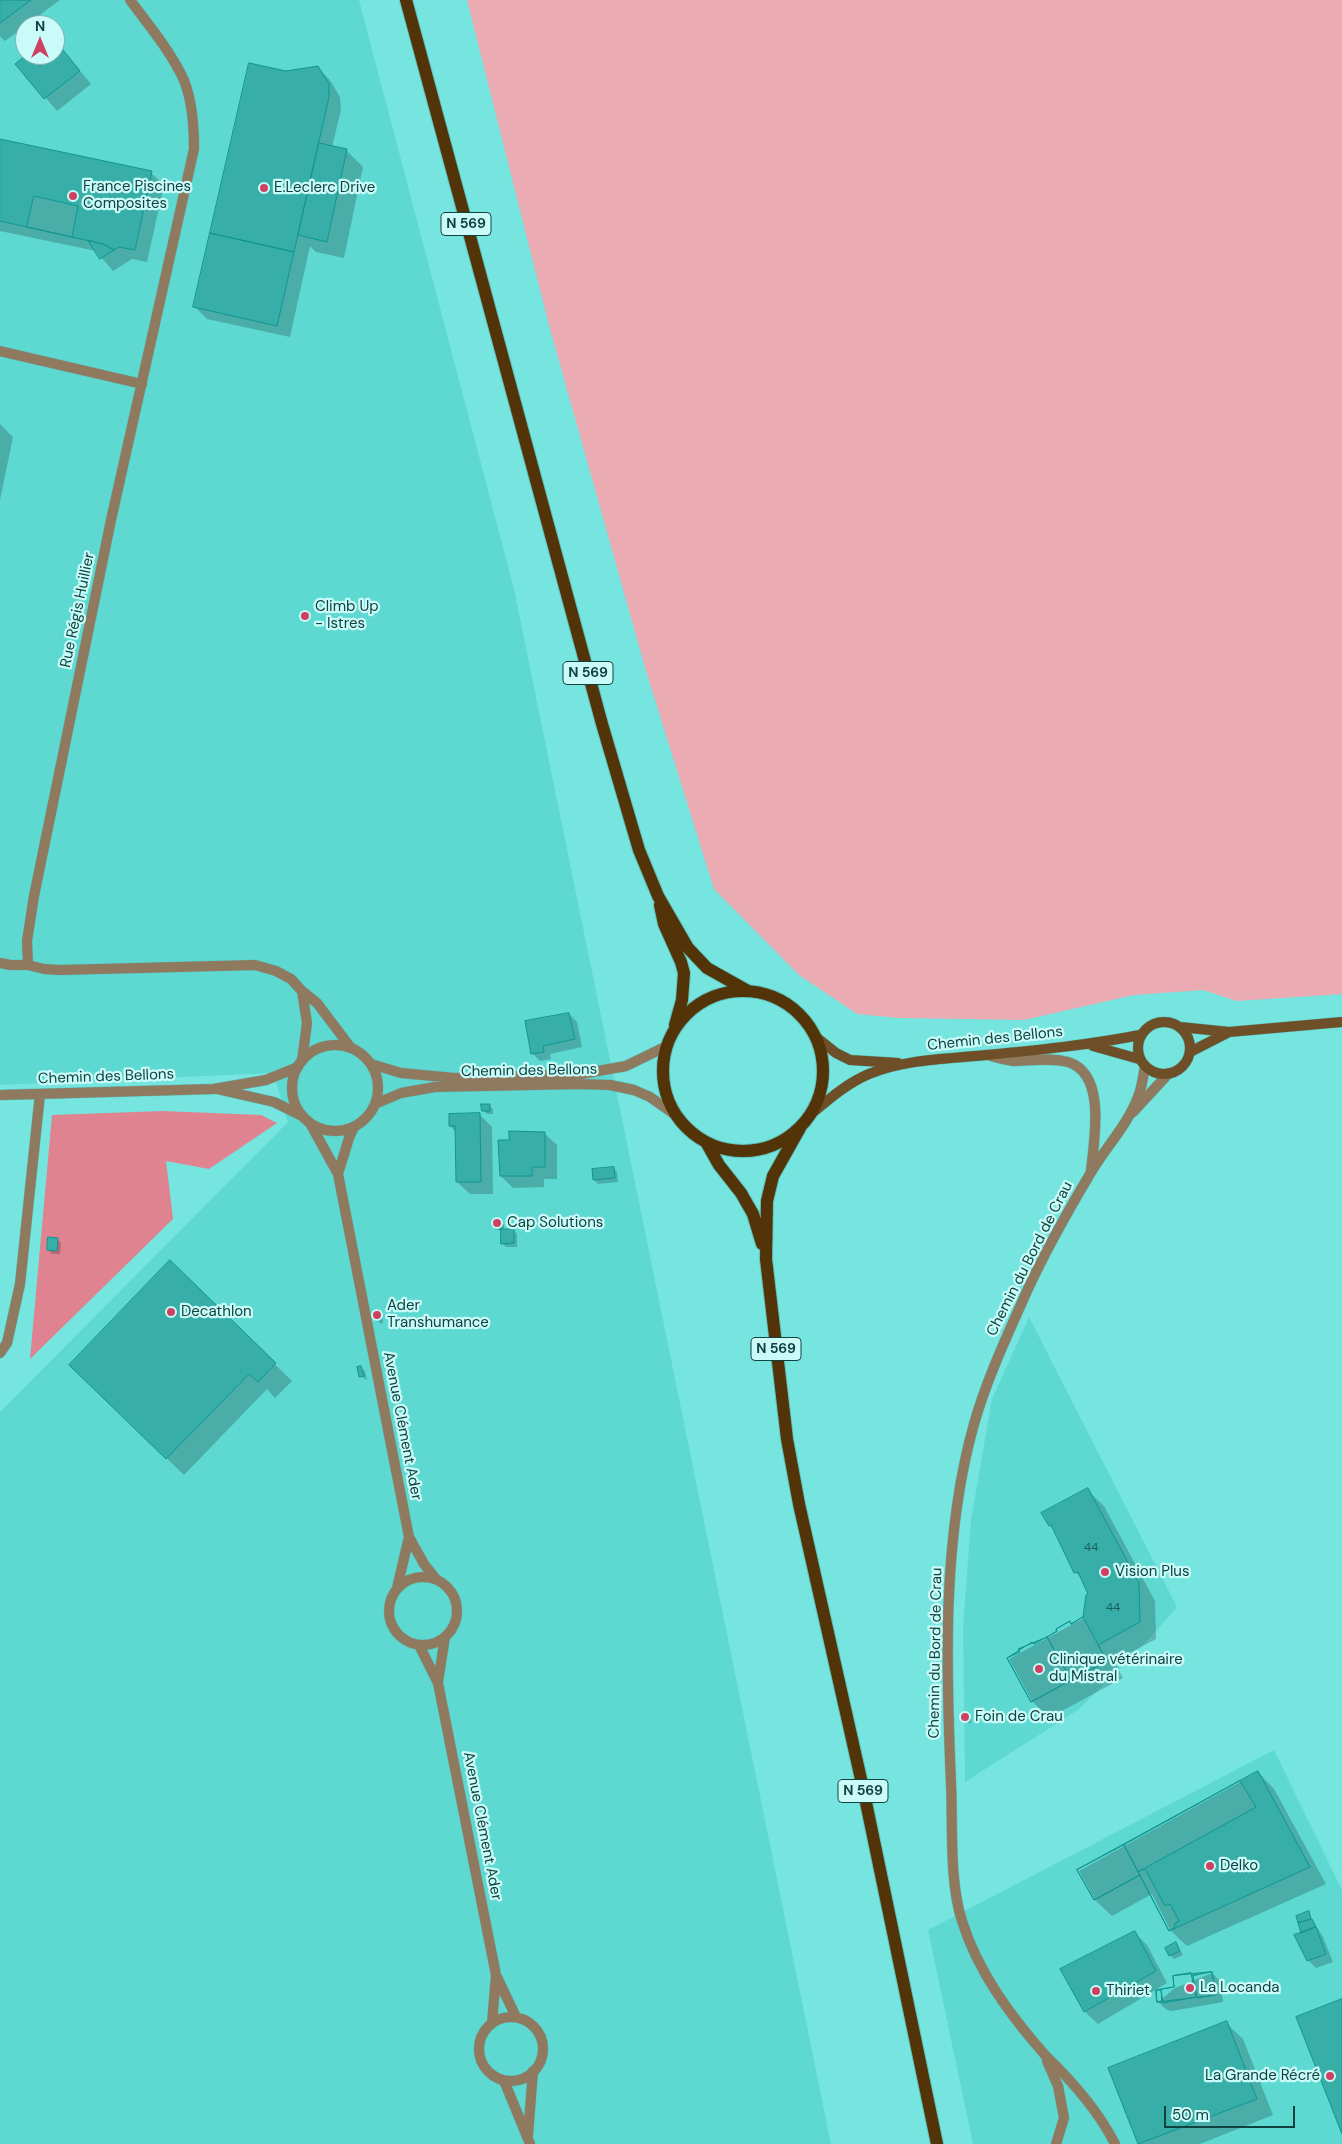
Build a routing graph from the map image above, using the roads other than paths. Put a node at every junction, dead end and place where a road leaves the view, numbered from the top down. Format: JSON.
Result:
{"nodes":[{"id":1,"x":130,"y":0,"type":"edge"},
{"id":2,"x":406,"y":0,"type":"edge"},
{"id":3,"x":0,"y":351,"type":"edge"},
{"id":4,"x":142,"y":384,"type":"junction"},
{"id":5,"x":658,"y":896,"type":"junction"},
{"id":6,"x":0,"y":963,"type":"edge"},
{"id":7,"x":28,"y":965,"type":"junction"},
{"id":8,"x":302,"y":991,"type":"junction"},
{"id":9,"x":748,"y":991,"type":"junction"},
{"id":10,"x":1342,"y":1022,"type":"edge"},
{"id":11,"x":1180,"y":1027,"type":"junction"},
{"id":12,"x":673,"y":1032,"type":"junction"},
{"id":13,"x":1229,"y":1032,"type":"junction"},
{"id":14,"x":1140,"y":1035,"type":"junction"},
{"id":15,"x":816,"y":1037,"type":"junction"},
{"id":16,"x":1090,"y":1045,"type":"junction"},
{"id":17,"x":667,"y":1046,"type":"junction"},
{"id":18,"x":351,"y":1048,"type":"junction"},
{"id":19,"x":1190,"y":1052,"type":"junction"},
{"id":20,"x":987,"y":1055,"type":"junction"},
{"id":21,"x":1142,"y":1062,"type":"junction"},
{"id":22,"x":300,"y":1064,"type":"junction"},
{"id":23,"x":371,"y":1064,"type":"junction"},
{"id":24,"x":904,"y":1064,"type":"junction"},
{"id":25,"x":1169,"y":1074,"type":"junction"},
{"id":26,"x":214,"y":1089,"type":"junction"},
{"id":27,"x":40,"y":1094,"type":"junction"},
{"id":28,"x":0,"y":1095,"type":"edge"},
{"id":29,"x":375,"y":1104,"type":"junction"},
{"id":30,"x":810,"y":1115,"type":"junction"},
{"id":31,"x":302,"y":1116,"type":"junction"},
{"id":32,"x":677,"y":1116,"type":"junction"},
{"id":33,"x":1129,"y":1116,"type":"junction"},
{"id":34,"x":310,"y":1124,"type":"junction"},
{"id":35,"x":354,"y":1127,"type":"junction"},
{"id":36,"x":800,"y":1128,"type":"junction"},
{"id":37,"x":706,"y":1142,"type":"junction"},
{"id":38,"x":1091,"y":1172,"type":"junction"},
{"id":39,"x":338,"y":1174,"type":"junction"},
{"id":40,"x":766,"y":1259,"type":"junction"},
{"id":41,"x":0,"y":1353,"type":"edge"},
{"id":42,"x":409,"y":1537,"type":"junction"},
{"id":43,"x":436,"y":1579,"type":"junction"},
{"id":44,"x":397,"y":1589,"type":"junction"},
{"id":45,"x":445,"y":1637,"type":"junction"},
{"id":46,"x":419,"y":1644,"type":"junction"},
{"id":47,"x":438,"y":1683,"type":"junction"},
{"id":48,"x":496,"y":1975,"type":"junction"},
{"id":49,"x":516,"y":2017,"type":"junction"},
{"id":50,"x":492,"y":2023,"type":"junction"},
{"id":51,"x":1045,"y":2055,"type":"junction"},
{"id":52,"x":533,"y":2072,"type":"junction"},
{"id":53,"x":502,"y":2080,"type":"junction"},
{"id":54,"x":529,"y":2141,"type":"edge"},
{"id":55,"x":937,"y":2144,"type":"edge"},
{"id":56,"x":1056,"y":2144,"type":"edge"},
{"id":57,"x":1115,"y":2144,"type":"edge"}],
"edges":[{"from":1,"to":4,"type":"street","name":"Rue Régis Huillier"},
{"from":2,"to":5,"type":"main road","number":"N 569"},
{"from":3,"to":4,"type":"street"},
{"from":4,"to":7,"type":"street","name":"Rue Régis Huillier"},
{"from":5,"to":9,"type":"main road","number":"N 569"},
{"from":5,"to":12,"type":"main road","number":"N 569"},
{"from":6,"to":7,"type":"street"},
{"from":7,"to":8,"type":"street"},
{"from":8,"to":18,"type":"street"},
{"from":8,"to":22,"type":"street"},
{"from":9,"to":12,"type":"main road"},
{"from":9,"to":15,"type":"main road"},
{"from":10,"to":13,"type":"main road"},
{"from":11,"to":13,"type":"main road"},
{"from":11,"to":14,"type":"main road"},
{"from":11,"to":19,"type":"main road"},
{"from":12,"to":17,"type":"main road"},
{"from":13,"to":19,"type":"main road"},
{"from":14,"to":16,"type":"main road","name":"Chemin des Bellons"},
{"from":14,"to":21,"type":"main road"},
{"from":15,"to":24,"type":"main road","name":"Chemin des Bellons"},
{"from":15,"to":30,"type":"main road"},
{"from":16,"to":20,"type":"main road","name":"Chemin des Bellons"},
{"from":16,"to":21,"type":"main road","name":"Chemin des Bellons"},
{"from":17,"to":23,"type":"street","name":"Chemin des Bellons"},
{"from":17,"to":32,"type":"main road"},
{"from":18,"to":22,"type":"street"},
{"from":18,"to":23,"type":"street"},
{"from":19,"to":25,"type":"main road"},
{"from":20,"to":24,"type":"main road","name":"Chemin des Bellons"},
{"from":20,"to":38,"type":"street"},
{"from":21,"to":25,"type":"main road"},
{"from":21,"to":33,"type":"street"},
{"from":22,"to":26,"type":"street","name":"Chemin des Bellons"},
{"from":22,"to":31,"type":"street"},
{"from":23,"to":29,"type":"street"},
{"from":24,"to":30,"type":"main road","name":"Chemin des Bellons"},
{"from":25,"to":33,"type":"street"},
{"from":26,"to":27,"type":"street","name":"Chemin des Bellons"},
{"from":26,"to":31,"type":"street","name":"Chemin des Bellons"},
{"from":27,"to":28,"type":"street","name":"Chemin des Bellons"},
{"from":27,"to":41,"type":"street"},
{"from":29,"to":32,"type":"street","name":"Chemin des Bellons"},
{"from":29,"to":35,"type":"street"},
{"from":30,"to":36,"type":"main road"},
{"from":31,"to":34,"type":"street"},
{"from":32,"to":37,"type":"main road"},
{"from":33,"to":38,"type":"street","name":"Chemin du Bord de Crau"},
{"from":34,"to":35,"type":"street"},
{"from":34,"to":39,"type":"street","name":"Avenue Clément Ader"},
{"from":35,"to":39,"type":"street","name":"Avenue Clément Ader"},
{"from":36,"to":37,"type":"main road"},
{"from":36,"to":40,"type":"main road","number":"N 569"},
{"from":37,"to":40,"type":"main road","number":"N 569"},
{"from":38,"to":51,"type":"street","name":"Chemin du Bord de Crau"},
{"from":39,"to":42,"type":"street","name":"Avenue Clément Ader"},
{"from":40,"to":55,"type":"main road","number":"N 569"},
{"from":42,"to":43,"type":"street","name":"Avenue Clément Ader"},
{"from":42,"to":44,"type":"street","name":"Avenue Clément Ader"},
{"from":43,"to":44,"type":"street"},
{"from":43,"to":45,"type":"street"},
{"from":44,"to":46,"type":"street"},
{"from":45,"to":46,"type":"street"},
{"from":45,"to":47,"type":"street","name":"Avenue Clément Ader"},
{"from":46,"to":47,"type":"street","name":"Avenue Clément Ader"},
{"from":47,"to":48,"type":"street","name":"Avenue Clément Ader"},
{"from":48,"to":49,"type":"street","name":"Avenue Clément Ader"},
{"from":48,"to":50,"type":"street","name":"Avenue Clément Ader"},
{"from":49,"to":50,"type":"street"},
{"from":49,"to":52,"type":"street"},
{"from":50,"to":53,"type":"street"},
{"from":51,"to":56,"type":"street","name":"Chemin du Bord de Crau"},
{"from":51,"to":57,"type":"street","name":"Chemin du Bord de Crau"},
{"from":52,"to":53,"type":"street"},
{"from":52,"to":54,"type":"street"},
{"from":53,"to":54,"type":"street"}]}
